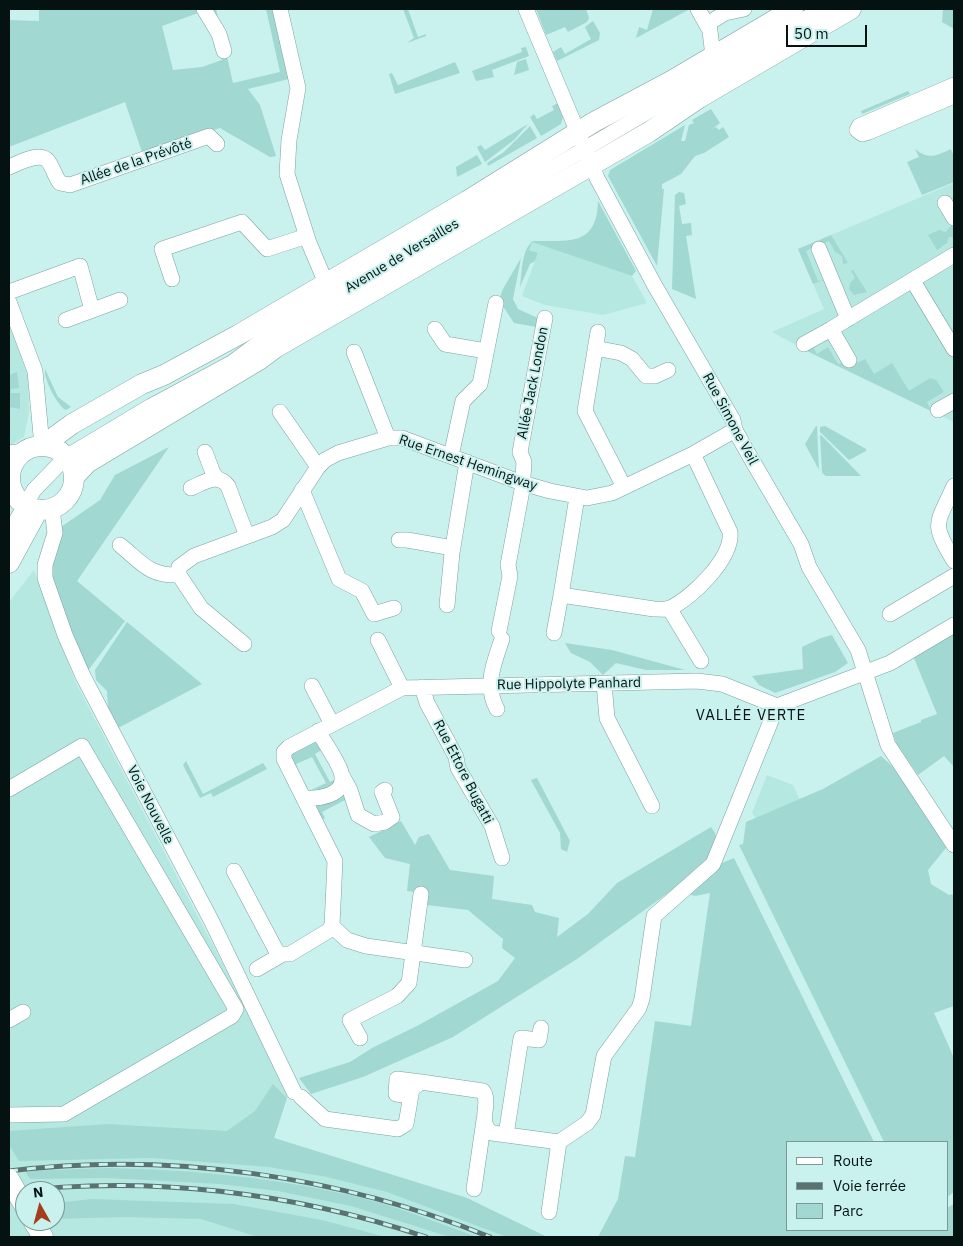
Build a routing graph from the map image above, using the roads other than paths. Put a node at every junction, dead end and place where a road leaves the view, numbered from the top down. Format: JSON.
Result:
{"nodes":[{"id":1,"x":204,"y":9,"type":"edge"},
{"id":2,"x":280,"y":9,"type":"edge"},
{"id":3,"x":526,"y":9,"type":"edge"},
{"id":4,"x":698,"y":9,"type":"edge"},
{"id":5,"x":743,"y":9,"type":"edge"},
{"id":6,"x":793,"y":9,"type":"edge"},
{"id":7,"x":838,"y":15,"type":"edge"},
{"id":8,"x":708,"y":29,"type":"junction"},
{"id":9,"x":224,"y":51,"type":"dead end"},
{"id":10,"x":713,"y":56,"type":"junction"},
{"id":11,"x":954,"y":85,"type":"edge"},
{"id":12,"x":954,"y":96,"type":"edge"},
{"id":13,"x":217,"y":144,"type":"dead end"},
{"id":14,"x":584,"y":149,"type":"junction"},
{"id":15,"x":9,"y":167,"type":"edge"},
{"id":16,"x":945,"y":203,"type":"dead end"},
{"id":17,"x":954,"y":218,"type":"edge"},
{"id":18,"x":306,"y":236,"type":"junction"},
{"id":19,"x":819,"y":249,"type":"dead end"},
{"id":20,"x":954,"y":255,"type":"edge"},
{"id":21,"x":172,"y":279,"type":"dead end"},
{"id":22,"x":913,"y":281,"type":"junction"},
{"id":23,"x":326,"y":283,"type":"junction"},
{"id":24,"x":9,"y":292,"type":"edge"},
{"id":25,"x":120,"y":300,"type":"dead end"},
{"id":26,"x":9,"y":302,"type":"edge"},
{"id":27,"x":496,"y":303,"type":"dead end"},
{"id":28,"x":92,"y":310,"type":"junction"},
{"id":29,"x":545,"y":318,"type":"dead end"},
{"id":30,"x":848,"y":319,"type":"junction"},
{"id":31,"x":66,"y":320,"type":"dead end"},
{"id":32,"x":434,"y":329,"type":"dead end"},
{"id":33,"x":831,"y":329,"type":"junction"},
{"id":34,"x":598,"y":332,"type":"dead end"},
{"id":35,"x":804,"y":344,"type":"dead end"},
{"id":36,"x":595,"y":348,"type":"junction"},
{"id":37,"x":954,"y":349,"type":"edge"},
{"id":38,"x":486,"y":351,"type":"junction"},
{"id":39,"x":354,"y":352,"type":"dead end"},
{"id":40,"x":850,"y":360,"type":"dead end"},
{"id":41,"x":668,"y":370,"type":"dead end"},
{"id":42,"x":954,"y":401,"type":"edge"},
{"id":43,"x":938,"y":410,"type":"dead end"},
{"id":44,"x":280,"y":412,"type":"dead end"},
{"id":45,"x":735,"y":430,"type":"junction"},
{"id":46,"x":388,"y":438,"type":"junction"},
{"id":47,"x":25,"y":450,"type":"edge"},
{"id":48,"x":205,"y":452,"type":"dead end"},
{"id":49,"x":694,"y":454,"type":"junction"},
{"id":50,"x":451,"y":456,"type":"junction"},
{"id":51,"x":66,"y":457,"type":"junction"},
{"id":52,"x":467,"y":462,"type":"junction"},
{"id":53,"x":318,"y":467,"type":"junction"},
{"id":54,"x":74,"y":477,"type":"junction"},
{"id":55,"x":218,"y":478,"type":"junction"},
{"id":56,"x":9,"y":480,"type":"edge"},
{"id":57,"x":954,"y":486,"type":"edge"},
{"id":58,"x":624,"y":487,"type":"junction"},
{"id":59,"x":190,"y":488,"type":"dead end"},
{"id":60,"x":302,"y":490,"type":"junction"},
{"id":61,"x":578,"y":497,"type":"junction"},
{"id":62,"x":38,"y":508,"type":"junction"},
{"id":63,"x":9,"y":532,"type":"edge"},
{"id":64,"x":247,"y":536,"type":"junction"},
{"id":65,"x":399,"y":540,"type":"dead end"},
{"id":66,"x":120,"y":545,"type":"dead end"},
{"id":67,"x":453,"y":548,"type":"junction"},
{"id":68,"x":954,"y":561,"type":"edge"},
{"id":69,"x":9,"y":563,"type":"edge"},
{"id":70,"x":180,"y":575,"type":"junction"},
{"id":71,"x":954,"y":576,"type":"edge"},
{"id":72,"x":561,"y":595,"type":"junction"},
{"id":73,"x":447,"y":604,"type":"dead end"},
{"id":74,"x":394,"y":608,"type":"dead end"},
{"id":75,"x":669,"y":608,"type":"junction"},
{"id":76,"x":890,"y":614,"type":"dead end"},
{"id":77,"x":954,"y":625,"type":"edge"},
{"id":78,"x":554,"y":633,"type":"dead end"},
{"id":79,"x":378,"y":640,"type":"dead end"},
{"id":80,"x":244,"y":644,"type":"dead end"},
{"id":81,"x":701,"y":660,"type":"dead end"},
{"id":82,"x":867,"y":673,"type":"junction"},
{"id":83,"x":604,"y":684,"type":"junction"},
{"id":84,"x":491,"y":685,"type":"junction"},
{"id":85,"x":312,"y":686,"type":"dead end"},
{"id":86,"x":422,"y":687,"type":"junction"},
{"id":87,"x":402,"y":688,"type":"junction"},
{"id":88,"x":778,"y":706,"type":"junction"},
{"id":89,"x":497,"y":709,"type":"dead end"},
{"id":90,"x":332,"y":724,"type":"junction"},
{"id":91,"x":318,"y":731,"type":"junction"},
{"id":92,"x":342,"y":777,"type":"junction"},
{"id":93,"x":9,"y":789,"type":"edge"},
{"id":94,"x":385,"y":790,"type":"dead end"},
{"id":95,"x":305,"y":798,"type":"junction"},
{"id":96,"x":652,"y":806,"type":"dead end"},
{"id":97,"x":954,"y":845,"type":"edge"},
{"id":98,"x":502,"y":858,"type":"dead end"},
{"id":99,"x":234,"y":871,"type":"dead end"},
{"id":100,"x":421,"y":894,"type":"dead end"},
{"id":101,"x":332,"y":926,"type":"junction"},
{"id":102,"x":411,"y":952,"type":"junction"},
{"id":103,"x":281,"y":955,"type":"junction"},
{"id":104,"x":465,"y":960,"type":"dead end"},
{"id":105,"x":257,"y":969,"type":"dead end"},
{"id":106,"x":23,"y":1012,"type":"dead end"},
{"id":107,"x":9,"y":1020,"type":"edge"},
{"id":108,"x":541,"y":1028,"type":"dead end"},
{"id":109,"x":360,"y":1038,"type":"dead end"},
{"id":110,"x":9,"y":1116,"type":"edge"},
{"id":111,"x":484,"y":1120,"type":"junction"},
{"id":112,"x":506,"y":1135,"type":"junction"},
{"id":113,"x":559,"y":1142,"type":"junction"},
{"id":114,"x":474,"y":1189,"type":"dead end"},
{"id":115,"x":549,"y":1212,"type":"dead end"}],
"edges":[{"from":1,"to":9,"type":"street"},
{"from":2,"to":18,"type":"street"},
{"from":3,"to":14,"type":"street","name":"Rue Simone Veil"},
{"from":4,"to":8,"type":"street"},
{"from":5,"to":8,"type":"street"},
{"from":6,"to":10,"type":"main road","name":"Avenue de Versailles"},
{"from":7,"to":14,"type":"street","name":"Avenue de Versailles"},
{"from":7,"to":14,"type":"main road","name":"Avenue de Versailles"},
{"from":8,"to":10,"type":"street"},
{"from":10,"to":14,"type":"main road","name":"Avenue de Versailles"},
{"from":11,"to":12,"type":"street"},
{"from":13,"to":15,"type":"street","name":"Allée de la Prévôté"},
{"from":14,"to":23,"type":"main road","name":"Avenue de Versailles"},
{"from":14,"to":45,"type":"street","name":"Rue Simone Veil"},
{"from":14,"to":51,"type":"street","name":"Avenue de Versailles"},
{"from":14,"to":54,"type":"main road","name":"Avenue de Versailles"},
{"from":16,"to":17,"type":"street"},
{"from":18,"to":21,"type":"street"},
{"from":18,"to":23,"type":"street"},
{"from":19,"to":30,"type":"street"},
{"from":20,"to":22,"type":"street"},
{"from":22,"to":30,"type":"street"},
{"from":22,"to":37,"type":"street"},
{"from":23,"to":47,"type":"main road","name":"Avenue de Versailles"},
{"from":24,"to":28,"type":"street"},
{"from":25,"to":28,"type":"street"},
{"from":26,"to":47,"type":"street"},
{"from":27,"to":38,"type":"street"},
{"from":28,"to":31,"type":"street"},
{"from":29,"to":84,"type":"street","name":"Allée Jack London"},
{"from":30,"to":33,"type":"street"},
{"from":32,"to":38,"type":"street"},
{"from":33,"to":35,"type":"street"},
{"from":33,"to":40,"type":"street"},
{"from":34,"to":36,"type":"street"},
{"from":36,"to":41,"type":"street"},
{"from":36,"to":58,"type":"street"},
{"from":38,"to":50,"type":"street"},
{"from":39,"to":46,"type":"street"},
{"from":42,"to":43,"type":"street"},
{"from":44,"to":53,"type":"street"},
{"from":45,"to":49,"type":"street","name":"Rue Ernest Hemingway"},
{"from":45,"to":82,"type":"street","name":"Rue Simone Veil"},
{"from":46,"to":50,"type":"street","name":"Rue Ernest Hemingway"},
{"from":46,"to":53,"type":"street","name":"Rue Ernest Hemingway"},
{"from":47,"to":51,"type":"main road"},
{"from":47,"to":56,"type":"main road"},
{"from":48,"to":55,"type":"street"},
{"from":49,"to":58,"type":"street","name":"Rue Ernest Hemingway"},
{"from":49,"to":75,"type":"street"},
{"from":50,"to":52,"type":"street","name":"Rue Ernest Hemingway"},
{"from":51,"to":54,"type":"main road"},
{"from":51,"to":62,"type":"street","name":"Avenue de Versailles"},
{"from":52,"to":61,"type":"street","name":"Rue Ernest Hemingway"},
{"from":52,"to":67,"type":"street"},
{"from":53,"to":60,"type":"street","name":"Rue Ernest Hemingway"},
{"from":54,"to":62,"type":"main road"},
{"from":55,"to":59,"type":"street"},
{"from":55,"to":64,"type":"street"},
{"from":56,"to":62,"type":"main road"},
{"from":57,"to":68,"type":"street"},
{"from":58,"to":61,"type":"street","name":"Rue Ernest Hemingway"},
{"from":60,"to":64,"type":"street","name":"Rue Ernest Hemingway"},
{"from":60,"to":74,"type":"street"},
{"from":61,"to":72,"type":"street"},
{"from":62,"to":63,"type":"street","name":"Avenue de Versailles"},
{"from":62,"to":69,"type":"main road"},
{"from":62,"to":111,"type":"street","name":"Voie Nouvelle"},
{"from":64,"to":70,"type":"street","name":"Rue Ernest Hemingway"},
{"from":65,"to":67,"type":"street"},
{"from":66,"to":70,"type":"street"},
{"from":67,"to":73,"type":"street"},
{"from":70,"to":80,"type":"street"},
{"from":71,"to":76,"type":"street"},
{"from":72,"to":75,"type":"street"},
{"from":72,"to":78,"type":"street"},
{"from":75,"to":81,"type":"street"},
{"from":77,"to":82,"type":"street"},
{"from":79,"to":87,"type":"street"},
{"from":82,"to":88,"type":"street"},
{"from":82,"to":97,"type":"street","name":"Rue Simone Veil"},
{"from":83,"to":84,"type":"street","name":"Rue Hippolyte Panhard"},
{"from":83,"to":88,"type":"street","name":"Rue Hippolyte Panhard"},
{"from":83,"to":96,"type":"street"},
{"from":84,"to":86,"type":"street","name":"Rue Hippolyte Panhard"},
{"from":84,"to":89,"type":"street"},
{"from":85,"to":90,"type":"street"},
{"from":86,"to":87,"type":"street","name":"Rue Hippolyte Panhard"},
{"from":86,"to":98,"type":"street","name":"Rue Ettore Bugatti"},
{"from":87,"to":90,"type":"street","name":"Rue Hippolyte Panhard"},
{"from":88,"to":113,"type":"street"},
{"from":90,"to":91,"type":"street","name":"Rue Hippolyte Panhard"},
{"from":91,"to":92,"type":"street"},
{"from":91,"to":95,"type":"street","name":"Rue Hippolyte Panhard"},
{"from":92,"to":94,"type":"street"},
{"from":92,"to":95,"type":"street"},
{"from":93,"to":110,"type":"street"},
{"from":95,"to":101,"type":"street"},
{"from":99,"to":103,"type":"street"},
{"from":100,"to":102,"type":"street"},
{"from":101,"to":102,"type":"street"},
{"from":101,"to":103,"type":"street"},
{"from":102,"to":104,"type":"street"},
{"from":102,"to":109,"type":"street"},
{"from":103,"to":105,"type":"street"},
{"from":106,"to":107,"type":"street"},
{"from":108,"to":112,"type":"street"},
{"from":111,"to":112,"type":"street"},
{"from":111,"to":114,"type":"street"},
{"from":112,"to":113,"type":"street"},
{"from":113,"to":115,"type":"street"}]}
